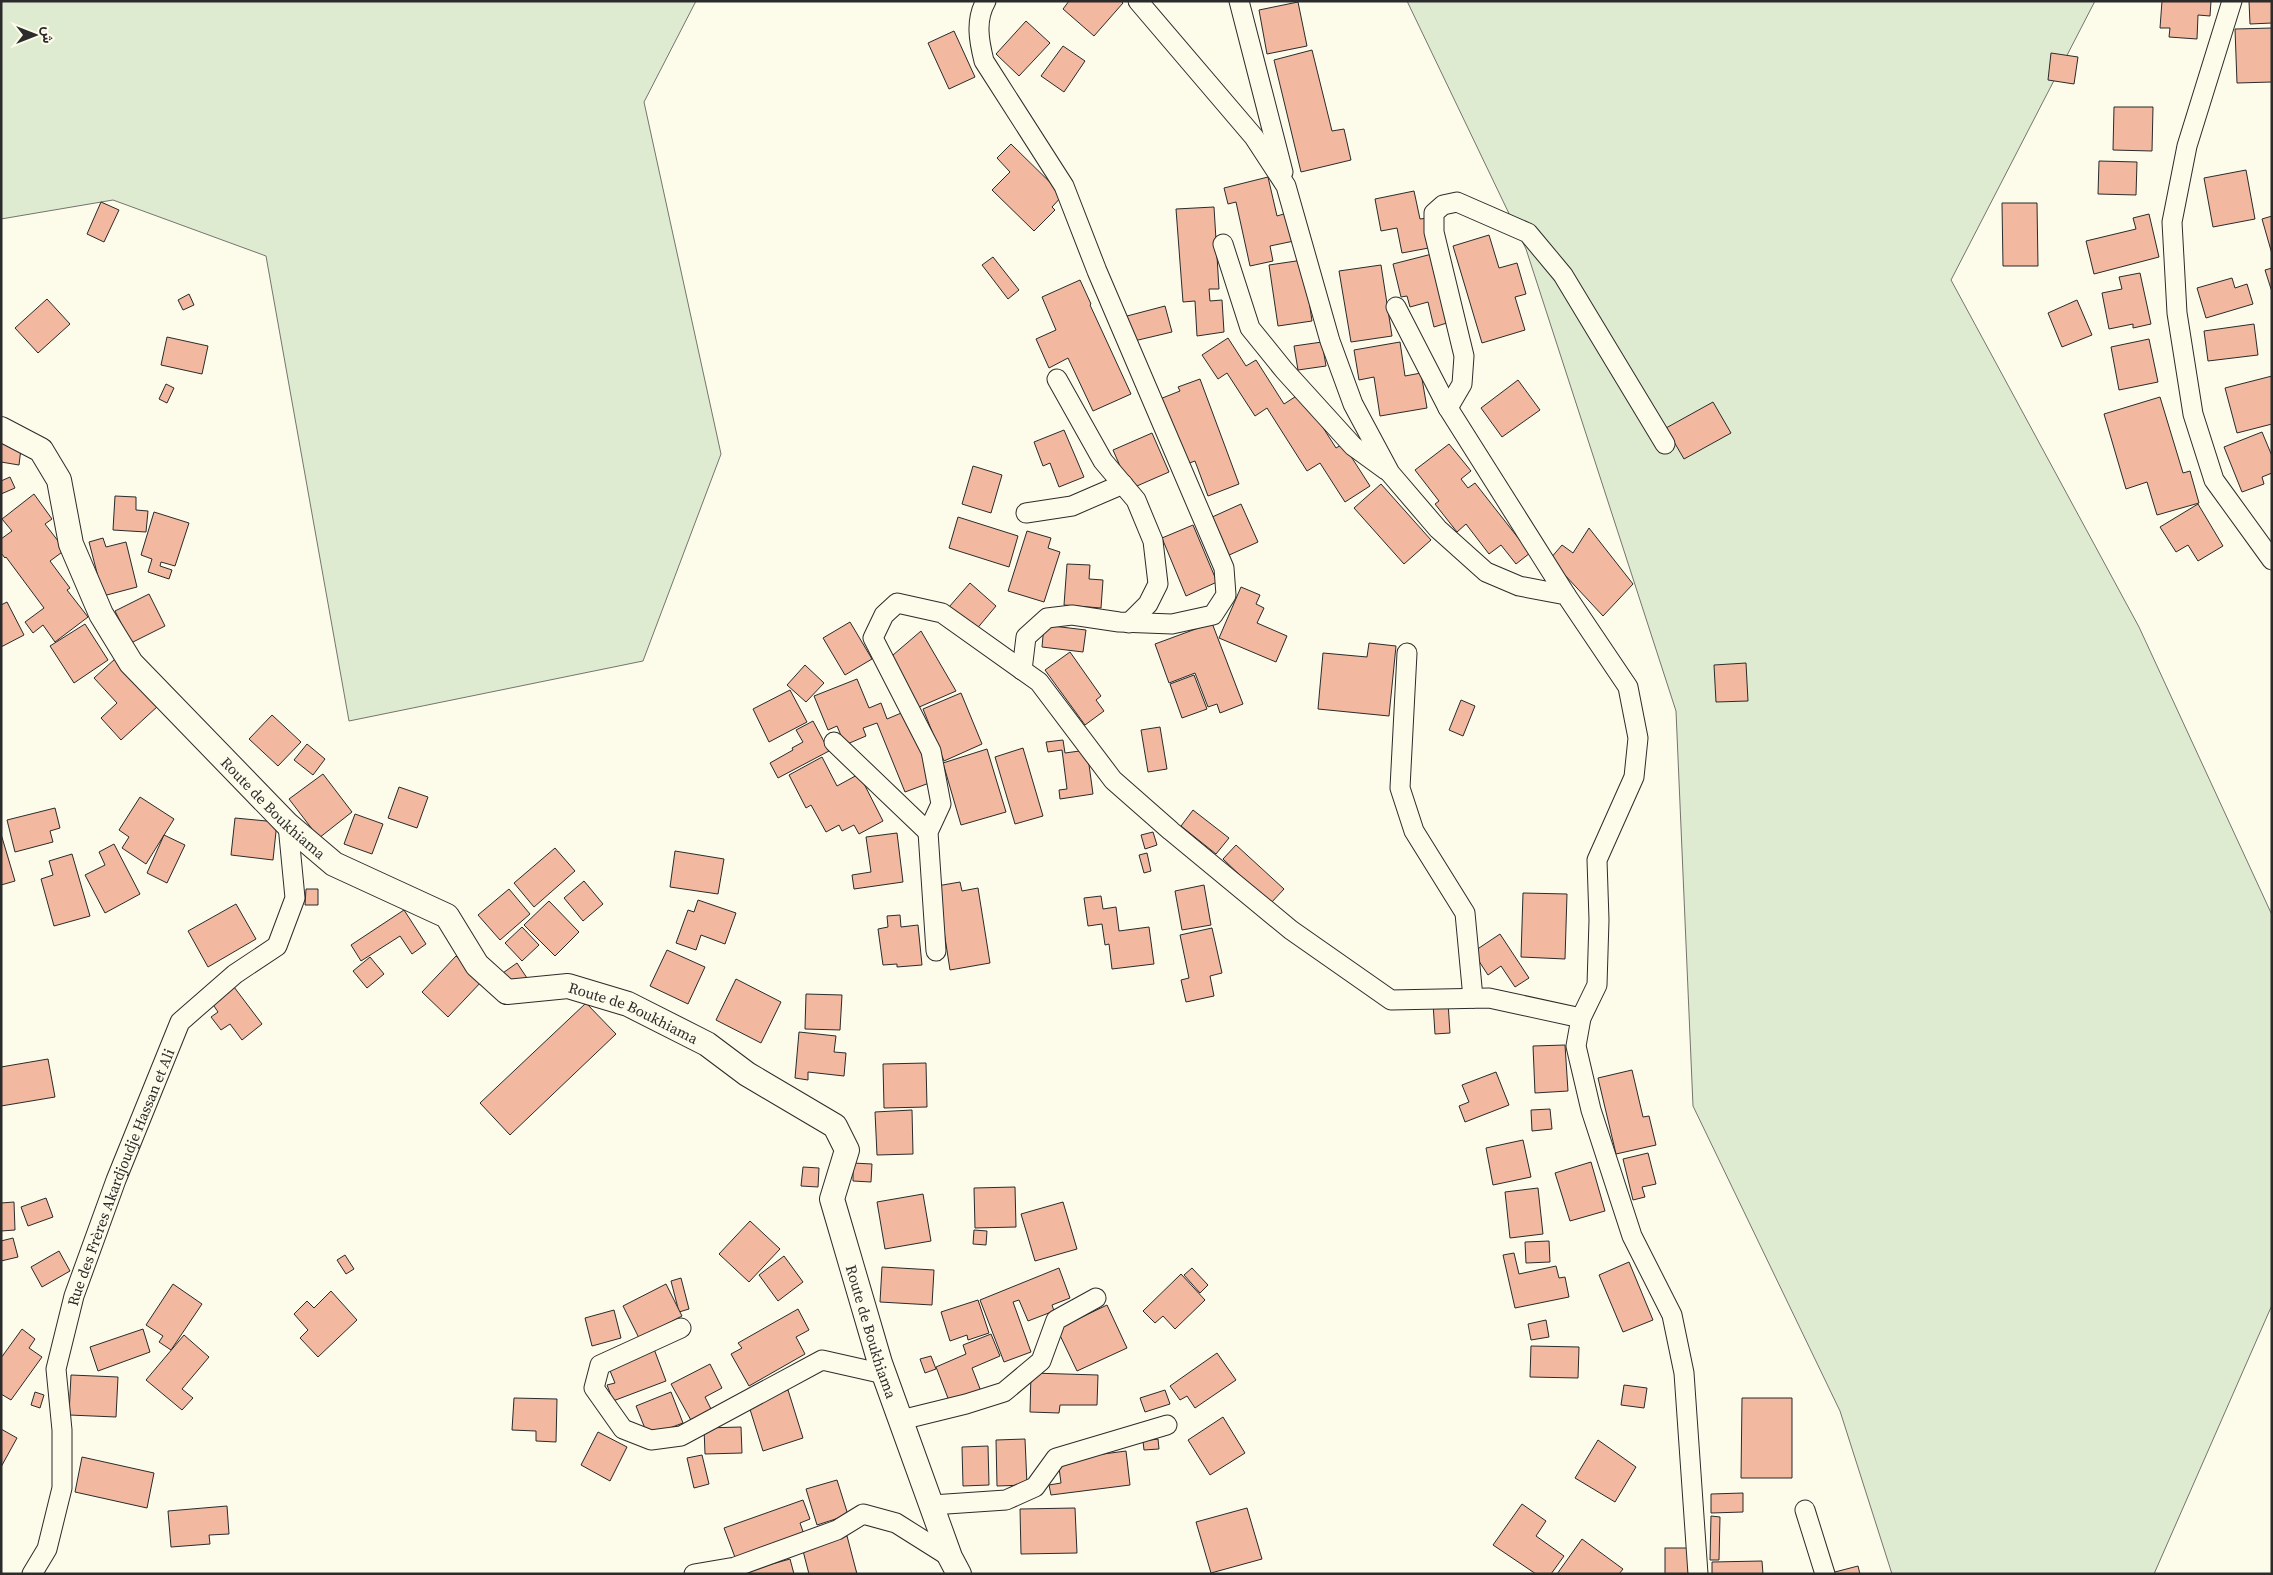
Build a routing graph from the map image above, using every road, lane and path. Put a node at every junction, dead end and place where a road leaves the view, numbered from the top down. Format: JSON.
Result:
{"nodes":[{"id":1,"x":986,"y":1,"type":"edge"},
{"id":2,"x":1138,"y":1,"type":"edge"},
{"id":3,"x":1239,"y":1,"type":"edge"},
{"id":4,"x":2232,"y":1,"type":"edge"},
{"id":5,"x":1286,"y":186,"type":"junction"},
{"id":6,"x":1223,"y":244,"type":"dead end"},
{"id":7,"x":1396,"y":307,"type":"dead end"},
{"id":8,"x":1056,"y":379,"type":"dead end"},
{"id":9,"x":1448,"y":408,"type":"junction"},
{"id":10,"x":1,"y":429,"type":"edge"},
{"id":11,"x":1665,"y":444,"type":"dead end"},
{"id":12,"x":1390,"y":473,"type":"junction"},
{"id":13,"x":1123,"y":484,"type":"junction"},
{"id":14,"x":1026,"y":513,"type":"dead end"},
{"id":15,"x":2272,"y":560,"type":"edge"},
{"id":16,"x":1566,"y":595,"type":"junction"},
{"id":17,"x":1129,"y":623,"type":"junction"},
{"id":18,"x":1407,"y":653,"type":"dead end"},
{"id":19,"x":1022,"y":670,"type":"junction"},
{"id":20,"x":834,"y":742,"type":"dead end"},
{"id":21,"x":288,"y":825,"type":"junction"},
{"id":22,"x":928,"y":832,"type":"junction"},
{"id":23,"x":936,"y":951,"type":"dead end"},
{"id":24,"x":1473,"y":998,"type":"junction"},
{"id":25,"x":1581,"y":1018,"type":"junction"},
{"id":26,"x":1096,"y":1298,"type":"dead end"},
{"id":27,"x":681,"y":1328,"type":"dead end"},
{"id":28,"x":884,"y":1374,"type":"junction"},
{"id":29,"x":901,"y":1420,"type":"junction"},
{"id":30,"x":1166,"y":1425,"type":"dead end"},
{"id":31,"x":932,"y":1505,"type":"junction"},
{"id":32,"x":1805,"y":1510,"type":"dead end"},
{"id":33,"x":955,"y":1566,"type":"edge"},
{"id":34,"x":32,"y":1574,"type":"edge"},
{"id":35,"x":694,"y":1574,"type":"edge"},
{"id":36,"x":1698,"y":1574,"type":"edge"},
{"id":37,"x":1825,"y":1574,"type":"edge"}],
"edges":[{"from":1,"to":17,"type":"street"},
{"from":2,"to":5,"type":"street"},
{"from":3,"to":5,"type":"street"},
{"from":4,"to":15,"type":"street"},
{"from":5,"to":12,"type":"street"},
{"from":6,"to":12,"type":"street"},
{"from":7,"to":9,"type":"street"},
{"from":8,"to":13,"type":"street"},
{"from":9,"to":11,"type":"street"},
{"from":9,"to":16,"type":"street"},
{"from":10,"to":21,"type":"street","name":"Route de Boukhiama"},
{"from":12,"to":16,"type":"street"},
{"from":13,"to":14,"type":"street"},
{"from":13,"to":17,"type":"street"},
{"from":16,"to":25,"type":"street"},
{"from":17,"to":19,"type":"street"},
{"from":18,"to":24,"type":"street"},
{"from":19,"to":22,"type":"street"},
{"from":19,"to":24,"type":"street"},
{"from":20,"to":22,"type":"street"},
{"from":21,"to":28,"type":"street","name":"Route de Boukhiama"},
{"from":21,"to":34,"type":"street","name":"Rue des Frères Akardjoudje Hassan et Ali"},
{"from":22,"to":23,"type":"street"},
{"from":24,"to":25,"type":"street"},
{"from":25,"to":36,"type":"street"},
{"from":26,"to":29,"type":"street"},
{"from":27,"to":28,"type":"street"},
{"from":28,"to":29,"type":"street","name":"Route de Boukhiama"},
{"from":29,"to":31,"type":"street","name":"Route de Boukhiama"},
{"from":30,"to":31,"type":"street"},
{"from":31,"to":33,"type":"street","name":"Route de Boukhiama"},
{"from":32,"to":37,"type":"street"},
{"from":33,"to":35,"type":"street"}]}
